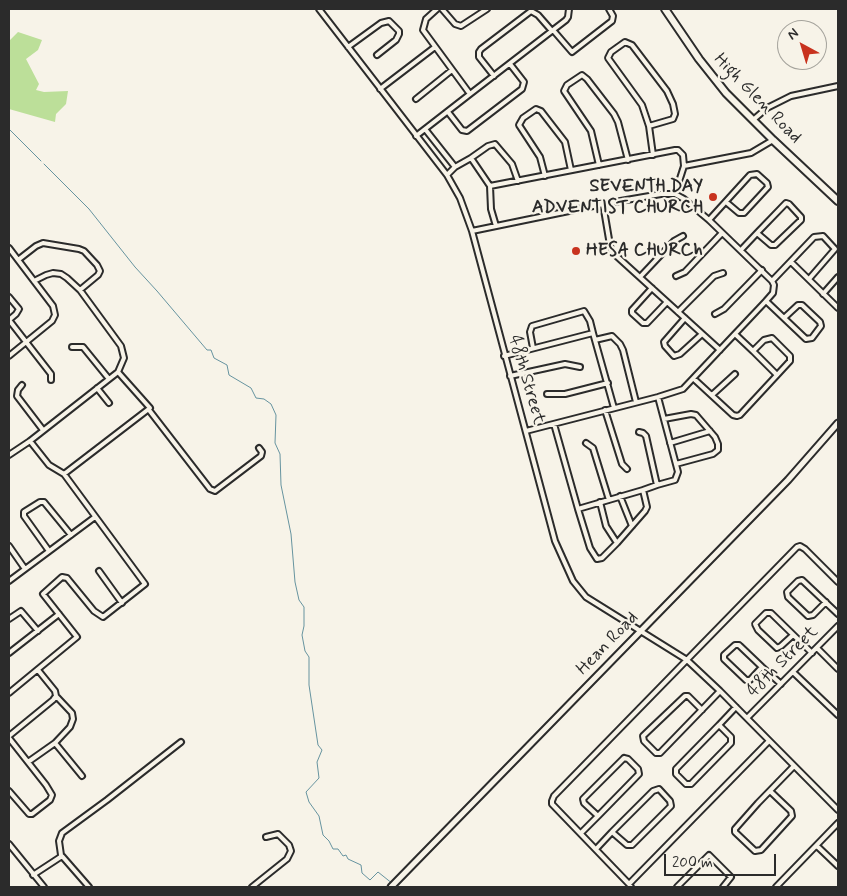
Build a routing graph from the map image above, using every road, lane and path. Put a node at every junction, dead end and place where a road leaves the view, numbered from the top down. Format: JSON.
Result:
{"nodes":[{"id":1,"x":319,"y":9,"type":"edge"},
{"id":2,"x":438,"y":9,"type":"edge"},
{"id":3,"x":442,"y":9,"type":"edge"},
{"id":4,"x":486,"y":9,"type":"edge"},
{"id":5,"x":569,"y":9,"type":"edge"},
{"id":6,"x":609,"y":9,"type":"edge"},
{"id":7,"x":665,"y":9,"type":"edge"},
{"id":8,"x":552,"y":30,"type":"junction"},
{"id":9,"x":348,"y":47,"type":"junction"},
{"id":10,"x":435,"y":48,"type":"junction"},
{"id":11,"x":377,"y":55,"type":"dead end"},
{"id":12,"x":510,"y":64,"type":"junction"},
{"id":13,"x":452,"y":70,"type":"junction"},
{"id":14,"x":494,"y":76,"type":"junction"},
{"id":15,"x":838,"y":86,"type":"edge"},
{"id":16,"x":380,"y":89,"type":"junction"},
{"id":17,"x":470,"y":94,"type":"junction"},
{"id":18,"x":416,"y":99,"type":"dead end"},
{"id":19,"x":448,"y":112,"type":"junction"},
{"id":20,"x":753,"y":120,"type":"junction"},
{"id":21,"x":649,"y":126,"type":"junction"},
{"id":22,"x":425,"y":130,"type":"junction"},
{"id":23,"x":416,"y":136,"type":"junction"},
{"id":24,"x":773,"y":140,"type":"junction"},
{"id":25,"x":653,"y":155,"type":"junction"},
{"id":26,"x":471,"y":158,"type":"junction"},
{"id":27,"x":628,"y":160,"type":"junction"},
{"id":28,"x":599,"y":165,"type":"junction"},
{"id":29,"x":684,"y":166,"type":"junction"},
{"id":30,"x":455,"y":167,"type":"junction"},
{"id":31,"x":571,"y":170,"type":"junction"},
{"id":32,"x":446,"y":175,"type":"junction"},
{"id":33,"x":545,"y":176,"type":"junction"},
{"id":34,"x":518,"y":181,"type":"junction"},
{"id":35,"x":490,"y":186,"type":"junction"},
{"id":36,"x":675,"y":194,"type":"junction"},
{"id":37,"x":838,"y":201,"type":"edge"},
{"id":38,"x":726,"y":202,"type":"junction"},
{"id":39,"x":604,"y":204,"type":"junction"},
{"id":40,"x":709,"y":220,"type":"junction"},
{"id":41,"x":496,"y":226,"type":"junction"},
{"id":42,"x":472,"y":231,"type":"junction"},
{"id":43,"x":722,"y":233,"type":"junction"},
{"id":44,"x":757,"y":233,"type":"junction"},
{"id":45,"x":683,"y":236,"type":"dead end"},
{"id":46,"x":9,"y":250,"type":"edge"},
{"id":47,"x":741,"y":250,"type":"junction"},
{"id":48,"x":18,"y":260,"type":"junction"},
{"id":49,"x":791,"y":262,"type":"junction"},
{"id":50,"x":762,"y":270,"type":"junction"},
{"id":51,"x":723,"y":273,"type":"dead end"},
{"id":52,"x":676,"y":276,"type":"dead end"},
{"id":53,"x":640,"y":277,"type":"junction"},
{"id":54,"x":838,"y":277,"type":"edge"},
{"id":55,"x":809,"y":279,"type":"junction"},
{"id":56,"x":34,"y":281,"type":"junction"},
{"id":57,"x":772,"y":281,"type":"junction"},
{"id":58,"x":652,"y":288,"type":"junction"},
{"id":59,"x":80,"y":290,"type":"junction"},
{"id":60,"x":823,"y":294,"type":"junction"},
{"id":61,"x":9,"y":297,"type":"edge"},
{"id":62,"x":766,"y":301,"type":"junction"},
{"id":63,"x":667,"y":302,"type":"junction"},
{"id":64,"x":838,"y":308,"type":"edge"},
{"id":65,"x":678,"y":312,"type":"junction"},
{"id":66,"x":715,"y":314,"type":"dead end"},
{"id":67,"x":685,"y":318,"type":"junction"},
{"id":68,"x":784,"y":318,"type":"junction"},
{"id":69,"x":9,"y":320,"type":"edge"},
{"id":70,"x":594,"y":333,"type":"junction"},
{"id":71,"x":702,"y":334,"type":"junction"},
{"id":72,"x":735,"y":334,"type":"junction"},
{"id":73,"x":595,"y":340,"type":"junction"},
{"id":74,"x":27,"y":343,"type":"junction"},
{"id":75,"x":72,"y":347,"type":"dead end"},
{"id":76,"x":533,"y":348,"type":"junction"},
{"id":77,"x":720,"y":350,"type":"junction"},
{"id":78,"x":753,"y":351,"type":"junction"},
{"id":79,"x":9,"y":356,"type":"edge"},
{"id":80,"x":504,"y":356,"type":"junction"},
{"id":81,"x":580,"y":367,"type":"dead end"},
{"id":82,"x":118,"y":372,"type":"junction"},
{"id":83,"x":735,"y":374,"type":"dead end"},
{"id":84,"x":778,"y":375,"type":"junction"},
{"id":85,"x":510,"y":376,"type":"junction"},
{"id":86,"x":109,"y":379,"type":"junction"},
{"id":87,"x":694,"y":379,"type":"junction"},
{"id":88,"x":51,"y":380,"type":"dead end"},
{"id":89,"x":608,"y":383,"type":"junction"},
{"id":90,"x":22,"y":386,"type":"dead end"},
{"id":91,"x":96,"y":388,"type":"junction"},
{"id":92,"x":547,"y":394,"type":"dead end"},
{"id":93,"x":712,"y":395,"type":"junction"},
{"id":94,"x":658,"y":397,"type":"junction"},
{"id":95,"x":636,"y":402,"type":"junction"},
{"id":96,"x":109,"y":403,"type":"dead end"},
{"id":97,"x":614,"y":408,"type":"junction"},
{"id":98,"x":149,"y":410,"type":"junction"},
{"id":99,"x":605,"y":410,"type":"junction"},
{"id":100,"x":664,"y":419,"type":"junction"},
{"id":101,"x":838,"y":423,"type":"edge"},
{"id":102,"x":554,"y":424,"type":"junction"},
{"id":103,"x":43,"y":430,"type":"junction"},
{"id":104,"x":526,"y":431,"type":"junction"},
{"id":105,"x":710,"y":431,"type":"junction"},
{"id":106,"x":639,"y":432,"type":"dead end"},
{"id":107,"x":30,"y":441,"type":"junction"},
{"id":108,"x":586,"y":443,"type":"dead end"},
{"id":109,"x":670,"y":443,"type":"junction"},
{"id":110,"x":260,"y":448,"type":"dead end"},
{"id":111,"x":9,"y":455,"type":"edge"},
{"id":112,"x":676,"y":464,"type":"junction"},
{"id":113,"x":627,"y":469,"type":"dead end"},
{"id":114,"x":64,"y":474,"type":"junction"},
{"id":115,"x":657,"y":486,"type":"junction"},
{"id":116,"x":643,"y":490,"type":"junction"},
{"id":117,"x":620,"y":496,"type":"junction"},
{"id":118,"x":608,"y":500,"type":"junction"},
{"id":119,"x":600,"y":502,"type":"junction"},
{"id":120,"x":578,"y":509,"type":"junction"},
{"id":121,"x":95,"y":517,"type":"junction"},
{"id":122,"x":632,"y":526,"type":"junction"},
{"id":123,"x":71,"y":535,"type":"junction"},
{"id":124,"x":617,"y":543,"type":"junction"},
{"id":125,"x":9,"y":546,"type":"edge"},
{"id":126,"x":49,"y":551,"type":"junction"},
{"id":127,"x":25,"y":569,"type":"junction"},
{"id":128,"x":99,"y":571,"type":"dead end"},
{"id":129,"x":9,"y":581,"type":"edge"},
{"id":130,"x":838,"y":582,"type":"edge"},
{"id":131,"x":122,"y":602,"type":"junction"},
{"id":132,"x":826,"y":602,"type":"junction"},
{"id":133,"x":59,"y":614,"type":"junction"},
{"id":134,"x":838,"y":614,"type":"edge"},
{"id":135,"x":9,"y":619,"type":"edge"},
{"id":136,"x":838,"y":626,"type":"edge"},
{"id":137,"x":640,"y":630,"type":"junction"},
{"id":138,"x":38,"y":631,"type":"junction"},
{"id":139,"x":793,"y":635,"type":"junction"},
{"id":140,"x":816,"y":648,"type":"junction"},
{"id":141,"x":9,"y":653,"type":"edge"},
{"id":142,"x":812,"y":653,"type":"junction"},
{"id":143,"x":687,"y":660,"type":"junction"},
{"id":144,"x":762,"y":667,"type":"junction"},
{"id":145,"x":838,"y":669,"type":"edge"},
{"id":146,"x":38,"y":670,"type":"junction"},
{"id":147,"x":793,"y":672,"type":"junction"},
{"id":148,"x":780,"y":684,"type":"junction"},
{"id":149,"x":720,"y":691,"type":"junction"},
{"id":150,"x":9,"y":693,"type":"edge"},
{"id":151,"x":56,"y":696,"type":"junction"},
{"id":152,"x":736,"y":707,"type":"junction"},
{"id":153,"x":702,"y":710,"type":"junction"},
{"id":154,"x":838,"y":715,"type":"edge"},
{"id":155,"x":747,"y":718,"type":"junction"},
{"id":156,"x":718,"y":725,"type":"junction"},
{"id":157,"x":9,"y":737,"type":"edge"},
{"id":158,"x":769,"y":741,"type":"junction"},
{"id":159,"x":181,"y":742,"type":"dead end"},
{"id":160,"x":55,"y":743,"type":"junction"},
{"id":161,"x":28,"y":762,"type":"junction"},
{"id":162,"x":794,"y":766,"type":"junction"},
{"id":163,"x":82,"y":776,"type":"dead end"},
{"id":164,"x":9,"y":791,"type":"edge"},
{"id":165,"x":770,"y":791,"type":"junction"},
{"id":166,"x":838,"y":810,"type":"edge"},
{"id":167,"x":598,"y":816,"type":"junction"},
{"id":168,"x":838,"y":823,"type":"edge"},
{"id":169,"x":612,"y":832,"type":"junction"},
{"id":170,"x":581,"y":833,"type":"junction"},
{"id":171,"x":266,"y":837,"type":"dead end"},
{"id":172,"x":9,"y":844,"type":"edge"},
{"id":173,"x":817,"y":846,"type":"junction"},
{"id":174,"x":597,"y":848,"type":"junction"},
{"id":175,"x":61,"y":856,"type":"junction"},
{"id":176,"x":838,"y":866,"type":"edge"},
{"id":177,"x":33,"y":875,"type":"junction"},
{"id":178,"x":630,"y":886,"type":"edge"},
{"id":179,"x":44,"y":887,"type":"edge"},
{"id":180,"x":88,"y":887,"type":"edge"},
{"id":181,"x":252,"y":887,"type":"edge"},
{"id":182,"x":391,"y":887,"type":"edge"},
{"id":183,"x":678,"y":887,"type":"edge"},
{"id":184,"x":723,"y":887,"type":"edge"},
{"id":185,"x":776,"y":887,"type":"edge"}],
"edges":[{"from":1,"to":9,"type":"street","name":"48th Street"},
{"from":2,"to":10,"type":"street"},
{"from":3,"to":4,"type":"street"},
{"from":5,"to":8,"type":"street"},
{"from":6,"to":8,"type":"street"},
{"from":7,"to":20,"type":"main road","name":"High Glen Road"},
{"from":8,"to":12,"type":"street"},
{"from":8,"to":14,"type":"street"},
{"from":9,"to":11,"type":"street"},
{"from":9,"to":16,"type":"street","name":"48th Street"},
{"from":10,"to":13,"type":"street"},
{"from":10,"to":16,"type":"street"},
{"from":12,"to":14,"type":"street"},
{"from":12,"to":19,"type":"street"},
{"from":13,"to":17,"type":"street"},
{"from":13,"to":18,"type":"street"},
{"from":14,"to":17,"type":"street"},
{"from":15,"to":20,"type":"street"},
{"from":16,"to":23,"type":"street","name":"48th Street"},
{"from":17,"to":19,"type":"street"},
{"from":19,"to":22,"type":"street"},
{"from":20,"to":24,"type":"main road","name":"High Glen Road"},
{"from":21,"to":21,"type":"street"},
{"from":21,"to":25,"type":"street"},
{"from":22,"to":23,"type":"street"},
{"from":22,"to":30,"type":"street"},
{"from":23,"to":32,"type":"street","name":"48th Street"},
{"from":24,"to":29,"type":"street"},
{"from":24,"to":37,"type":"main road","name":"High Glen Road"},
{"from":25,"to":27,"type":"street"},
{"from":25,"to":29,"type":"street"},
{"from":26,"to":30,"type":"street"},
{"from":26,"to":34,"type":"street"},
{"from":26,"to":35,"type":"street"},
{"from":27,"to":28,"type":"street"},
{"from":27,"to":28,"type":"street"},
{"from":28,"to":31,"type":"street"},
{"from":29,"to":36,"type":"street"},
{"from":30,"to":32,"type":"street"},
{"from":31,"to":33,"type":"street"},
{"from":31,"to":33,"type":"street"},
{"from":32,"to":42,"type":"street","name":"48th Street"},
{"from":33,"to":34,"type":"street"},
{"from":34,"to":35,"type":"street"},
{"from":35,"to":41,"type":"street"},
{"from":36,"to":39,"type":"street"},
{"from":36,"to":40,"type":"street"},
{"from":38,"to":38,"type":"street"},
{"from":38,"to":40,"type":"street"},
{"from":39,"to":41,"type":"street"},
{"from":39,"to":53,"type":"street"},
{"from":40,"to":43,"type":"street"},
{"from":41,"to":42,"type":"street"},
{"from":42,"to":80,"type":"street","name":"48th Street"},
{"from":43,"to":47,"type":"street"},
{"from":43,"to":52,"type":"street"},
{"from":44,"to":44,"type":"street"},
{"from":44,"to":47,"type":"street"},
{"from":45,"to":53,"type":"street"},
{"from":46,"to":48,"type":"street"},
{"from":47,"to":50,"type":"street"},
{"from":48,"to":56,"type":"street"},
{"from":48,"to":59,"type":"street"},
{"from":49,"to":55,"type":"street"},
{"from":49,"to":55,"type":"street"},
{"from":49,"to":57,"type":"street"},
{"from":50,"to":57,"type":"street"},
{"from":50,"to":66,"type":"street"},
{"from":51,"to":65,"type":"street"},
{"from":53,"to":58,"type":"street"},
{"from":54,"to":60,"type":"street"},
{"from":55,"to":60,"type":"street"},
{"from":56,"to":59,"type":"street"},
{"from":56,"to":74,"type":"street"},
{"from":57,"to":62,"type":"street"},
{"from":58,"to":63,"type":"street"},
{"from":58,"to":63,"type":"street"},
{"from":59,"to":82,"type":"street"},
{"from":60,"to":64,"type":"street"},
{"from":61,"to":69,"type":"street"},
{"from":62,"to":68,"type":"street"},
{"from":62,"to":72,"type":"street"},
{"from":63,"to":65,"type":"street"},
{"from":65,"to":67,"type":"street"},
{"from":67,"to":71,"type":"street"},
{"from":67,"to":71,"type":"street"},
{"from":68,"to":68,"type":"street"},
{"from":69,"to":74,"type":"street"},
{"from":70,"to":73,"type":"street"},
{"from":70,"to":76,"type":"street"},
{"from":70,"to":76,"type":"street"},
{"from":71,"to":77,"type":"street"},
{"from":72,"to":77,"type":"street"},
{"from":72,"to":78,"type":"street"},
{"from":73,"to":89,"type":"street"},
{"from":73,"to":95,"type":"street"},
{"from":74,"to":79,"type":"street"},
{"from":74,"to":88,"type":"street"},
{"from":75,"to":86,"type":"street"},
{"from":76,"to":80,"type":"street"},
{"from":77,"to":87,"type":"street"},
{"from":78,"to":84,"type":"street"},
{"from":78,"to":84,"type":"street"},
{"from":80,"to":85,"type":"street","name":"48th Street"},
{"from":81,"to":85,"type":"street"},
{"from":82,"to":86,"type":"street"},
{"from":82,"to":98,"type":"street"},
{"from":83,"to":93,"type":"street"},
{"from":84,"to":93,"type":"street"},
{"from":85,"to":104,"type":"street","name":"48th Street"},
{"from":86,"to":91,"type":"street"},
{"from":87,"to":93,"type":"street"},
{"from":87,"to":94,"type":"street"},
{"from":89,"to":92,"type":"street"},
{"from":89,"to":97,"type":"street"},
{"from":90,"to":103,"type":"street"},
{"from":91,"to":96,"type":"street"},
{"from":91,"to":103,"type":"street"},
{"from":94,"to":95,"type":"street"},
{"from":94,"to":100,"type":"street"},
{"from":95,"to":97,"type":"street"},
{"from":97,"to":99,"type":"street"},
{"from":98,"to":110,"type":"street"},
{"from":98,"to":114,"type":"street"},
{"from":99,"to":102,"type":"street"},
{"from":99,"to":113,"type":"street"},
{"from":100,"to":105,"type":"street"},
{"from":100,"to":109,"type":"street"},
{"from":101,"to":137,"type":"street","name":"Hean Road"},
{"from":102,"to":104,"type":"street"},
{"from":102,"to":120,"type":"street"},
{"from":103,"to":107,"type":"street"},
{"from":104,"to":137,"type":"street","name":"48th Street"},
{"from":105,"to":109,"type":"street"},
{"from":105,"to":112,"type":"street"},
{"from":106,"to":115,"type":"street"},
{"from":107,"to":111,"type":"street"},
{"from":107,"to":114,"type":"street"},
{"from":108,"to":118,"type":"street"},
{"from":109,"to":112,"type":"street"},
{"from":112,"to":115,"type":"street"},
{"from":114,"to":121,"type":"street"},
{"from":115,"to":116,"type":"street"},
{"from":116,"to":117,"type":"street"},
{"from":116,"to":122,"type":"street"},
{"from":117,"to":118,"type":"street"},
{"from":117,"to":122,"type":"street"},
{"from":118,"to":119,"type":"street"},
{"from":119,"to":120,"type":"street"},
{"from":119,"to":124,"type":"street"},
{"from":120,"to":124,"type":"street"},
{"from":121,"to":123,"type":"street"},
{"from":121,"to":131,"type":"street"},
{"from":122,"to":124,"type":"street"},
{"from":123,"to":126,"type":"street"},
{"from":123,"to":126,"type":"street"},
{"from":125,"to":127,"type":"street"},
{"from":126,"to":127,"type":"street"},
{"from":127,"to":129,"type":"street"},
{"from":128,"to":131,"type":"street"},
{"from":130,"to":143,"type":"street"},
{"from":131,"to":133,"type":"street"},
{"from":132,"to":132,"type":"street"},
{"from":132,"to":134,"type":"street"},
{"from":133,"to":138,"type":"street"},
{"from":133,"to":146,"type":"street"},
{"from":135,"to":138,"type":"street"},
{"from":136,"to":140,"type":"street","name":"48th Street"},
{"from":137,"to":143,"type":"street","name":"48th Street"},
{"from":137,"to":182,"type":"street","name":"Hean Road"},
{"from":138,"to":141,"type":"street"},
{"from":139,"to":139,"type":"street"},
{"from":139,"to":142,"type":"street"},
{"from":140,"to":142,"type":"street","name":"48th Street"},
{"from":140,"to":145,"type":"street"},
{"from":142,"to":147,"type":"street","name":"48th Street"},
{"from":143,"to":149,"type":"street","name":"48th Street"},
{"from":143,"to":170,"type":"street"},
{"from":144,"to":144,"type":"street"},
{"from":144,"to":148,"type":"street"},
{"from":146,"to":150,"type":"street"},
{"from":146,"to":151,"type":"street"},
{"from":147,"to":148,"type":"street","name":"48th Street"},
{"from":147,"to":154,"type":"street"},
{"from":148,"to":155,"type":"street","name":"48th Street"},
{"from":149,"to":152,"type":"street","name":"48th Street"},
{"from":149,"to":153,"type":"street"},
{"from":151,"to":157,"type":"street"},
{"from":151,"to":160,"type":"street"},
{"from":152,"to":155,"type":"street","name":"48th Street"},
{"from":152,"to":156,"type":"street"},
{"from":153,"to":153,"type":"street"},
{"from":155,"to":158,"type":"street","name":"48th Street"},
{"from":156,"to":156,"type":"street"},
{"from":157,"to":161,"type":"street"},
{"from":158,"to":162,"type":"street","name":"48th Street"},
{"from":158,"to":178,"type":"street"},
{"from":159,"to":175,"type":"street"},
{"from":160,"to":161,"type":"street"},
{"from":160,"to":163,"type":"street"},
{"from":161,"to":164,"type":"street"},
{"from":162,"to":165,"type":"street"},
{"from":162,"to":166,"type":"street","name":"48th Street"},
{"from":165,"to":165,"type":"street"},
{"from":167,"to":167,"type":"street"},
{"from":167,"to":170,"type":"street"},
{"from":168,"to":173,"type":"street"},
{"from":169,"to":169,"type":"street"},
{"from":169,"to":174,"type":"street"},
{"from":170,"to":174,"type":"street"},
{"from":171,"to":181,"type":"street"},
{"from":172,"to":177,"type":"street"},
{"from":173,"to":176,"type":"street"},
{"from":173,"to":185,"type":"street"},
{"from":174,"to":178,"type":"street"},
{"from":175,"to":177,"type":"street"},
{"from":175,"to":180,"type":"street"},
{"from":177,"to":179,"type":"street"},
{"from":183,"to":184,"type":"street"}]}
